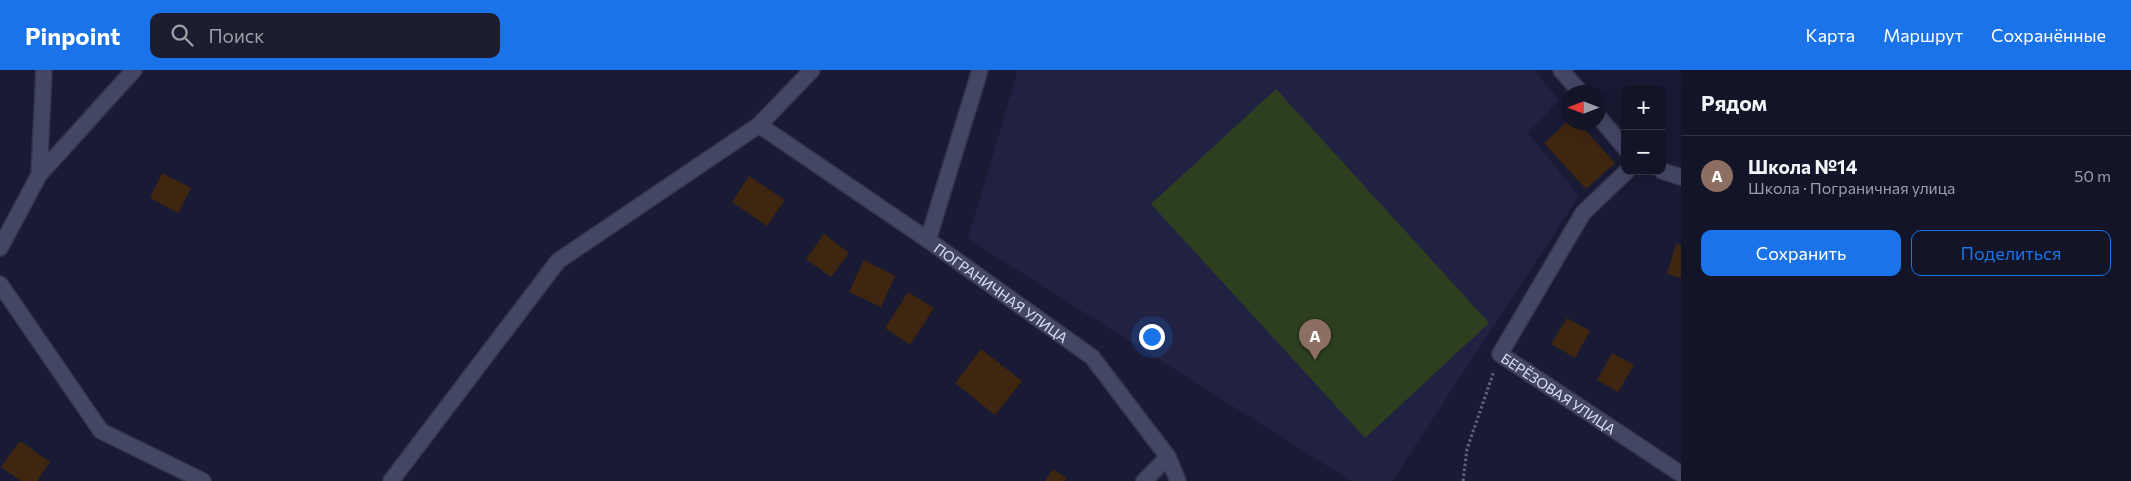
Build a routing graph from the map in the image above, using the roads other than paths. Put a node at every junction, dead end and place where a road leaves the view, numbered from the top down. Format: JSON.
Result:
{"nodes":[{"id":1,"x":44,"y":70,"type":"edge"},
{"id":2,"x":134,"y":70,"type":"edge"},
{"id":3,"x":812,"y":70,"type":"edge"},
{"id":4,"x":980,"y":70,"type":"edge"},
{"id":5,"x":1561,"y":70,"type":"edge"},
{"id":6,"x":1574,"y":85,"type":"edge"},
{"id":7,"x":760,"y":125,"type":"junction"},
{"id":8,"x":1606,"y":125,"type":"edge"},
{"id":9,"x":1621,"y":143,"type":"edge"},
{"id":10,"x":1666,"y":172,"type":"edge"},
{"id":11,"x":38,"y":175,"type":"junction"},
{"id":12,"x":1623,"y":175,"type":"edge"},
{"id":13,"x":1681,"y":177,"type":"edge"},
{"id":14,"x":928,"y":240,"type":"junction"},
{"id":15,"x":0,"y":248,"type":"edge"},
{"id":16,"x":0,"y":284,"type":"edge"},
{"id":17,"x":1168,"y":457,"type":"junction"},
{"id":18,"x":1681,"y":474,"type":"edge"},
{"id":19,"x":203,"y":481,"type":"edge"},
{"id":20,"x":391,"y":481,"type":"edge"},
{"id":21,"x":1144,"y":481,"type":"edge"},
{"id":22,"x":1178,"y":481,"type":"edge"}],
"edges":[{"from":1,"to":11,"type":"street"},
{"from":2,"to":11,"type":"street"},
{"from":3,"to":7,"type":"street"},
{"from":4,"to":14,"type":"street","name":"ПОГРАНИЧНАЯ УЛИЦА"},
{"from":5,"to":6,"type":"street"},
{"from":7,"to":14,"type":"street"},
{"from":7,"to":20,"type":"street"},
{"from":8,"to":9,"type":"street"},
{"from":10,"to":13,"type":"street"},
{"from":11,"to":15,"type":"street"},
{"from":12,"to":18,"type":"street","name":"БЕРЁЗОВАЯ УЛИЦА"},
{"from":14,"to":17,"type":"street","name":"ПОГРАНИЧНАЯ УЛИЦА"},
{"from":16,"to":19,"type":"street"},
{"from":17,"to":21,"type":"street"},
{"from":17,"to":22,"type":"street","name":"ПОГРАНИЧНАЯ УЛИЦА"}]}
